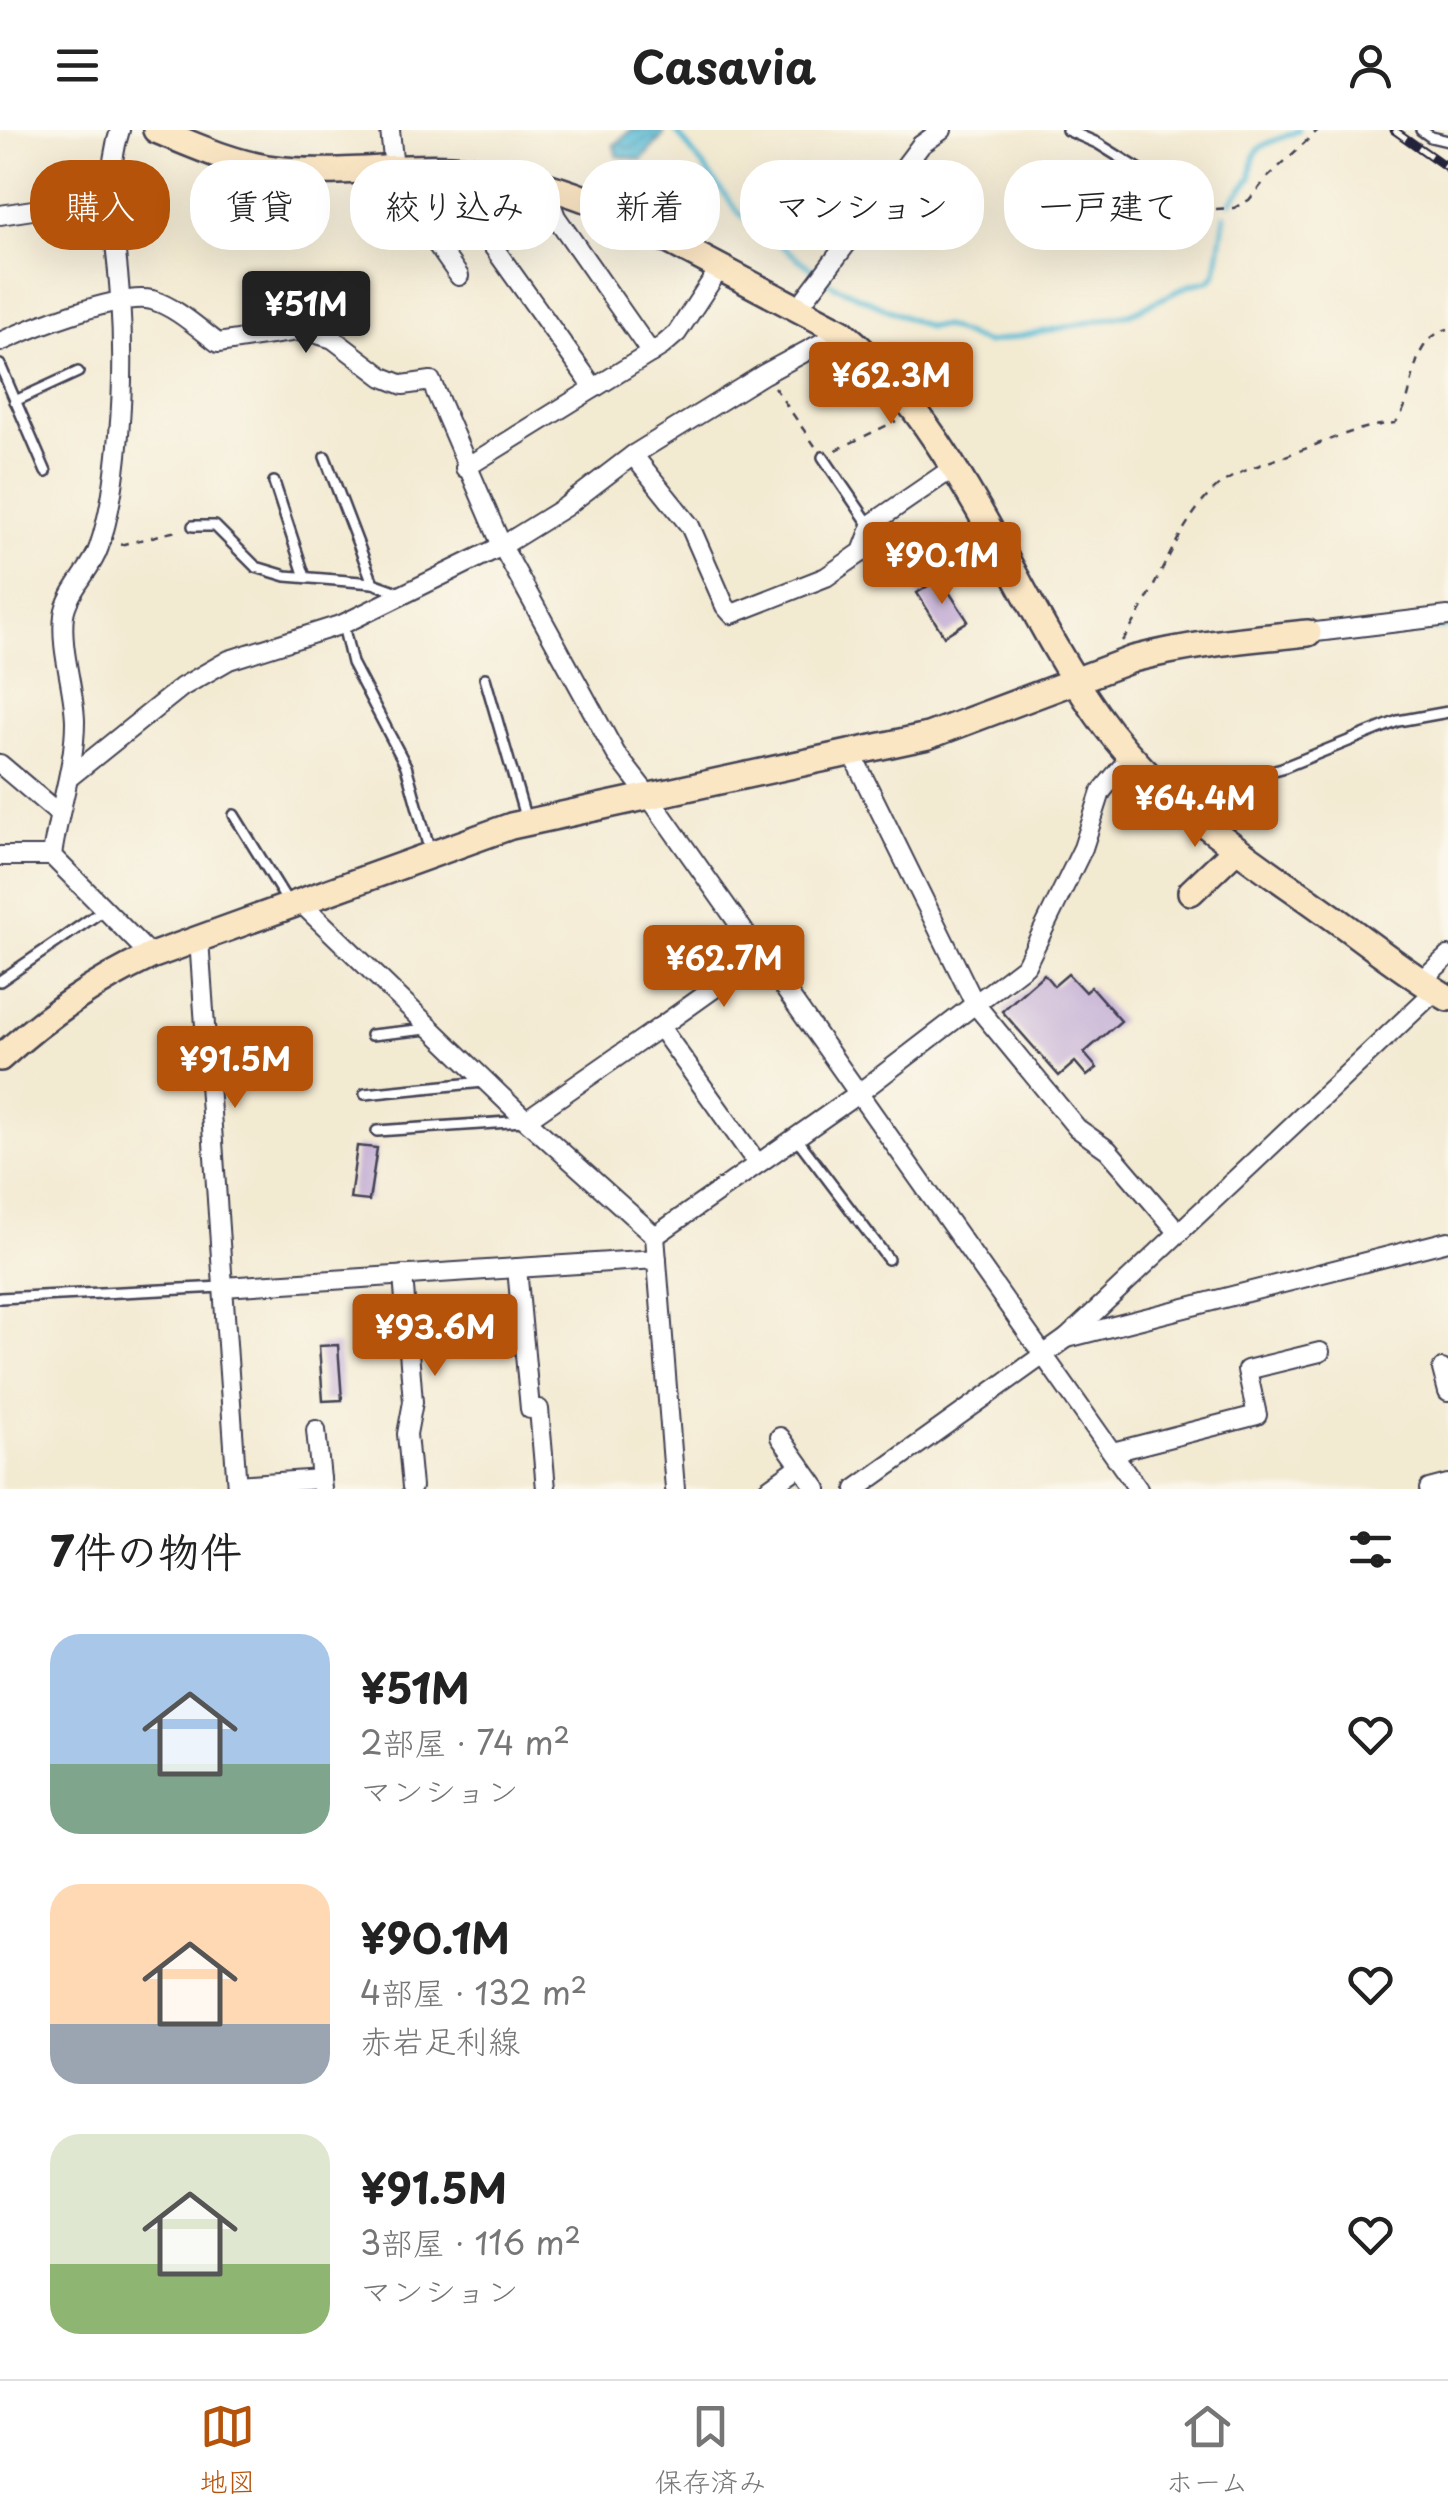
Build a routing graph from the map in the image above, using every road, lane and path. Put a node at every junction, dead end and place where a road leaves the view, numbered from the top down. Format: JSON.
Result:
{"nodes":[{"id":1,"x":120,"y":130,"type":"edge"},
{"id":2,"x":156,"y":130,"type":"edge"},
{"id":3,"x":390,"y":130,"type":"edge"},
{"id":4,"x":942,"y":130,"type":"edge"},
{"id":5,"x":1066,"y":130,"type":"edge"},
{"id":6,"x":1318,"y":130,"type":"edge"},
{"id":7,"x":1421,"y":130,"type":"edge"},
{"id":8,"x":1448,"y":140,"type":"edge"},
{"id":9,"x":113,"y":160,"type":"edge"},
{"id":10,"x":393,"y":160,"type":"edge"},
{"id":11,"x":1124,"y":160,"type":"edge"},
{"id":12,"x":350,"y":169,"type":"edge"},
{"id":13,"x":560,"y":189,"type":"edge"},
{"id":14,"x":1214,"y":209,"type":"edge"},
{"id":15,"x":30,"y":210,"type":"edge"},
{"id":16,"x":0,"y":215,"type":"edge"},
{"id":17,"x":560,"y":224,"type":"edge"},
{"id":18,"x":116,"y":250,"type":"edge"},
{"id":19,"x":441,"y":250,"type":"edge"},
{"id":20,"x":496,"y":250,"type":"edge"},
{"id":21,"x":720,"y":268,"type":"junction"},
{"id":22,"x":460,"y":276,"type":"dead end"},
{"id":23,"x":120,"y":300,"type":"junction"},
{"id":24,"x":798,"y":308,"type":"junction"},
{"id":25,"x":1448,"y":329,"type":"edge"},
{"id":26,"x":842,"y":332,"type":"junction"},
{"id":27,"x":0,"y":342,"type":"edge"},
{"id":28,"x":651,"y":352,"type":"junction"},
{"id":29,"x":0,"y":365,"type":"edge"},
{"id":30,"x":78,"y":372,"type":"dead end"},
{"id":31,"x":764,"y":374,"type":"junction"},
{"id":32,"x":594,"y":388,"type":"junction"},
{"id":33,"x":15,"y":401,"type":"junction"},
{"id":34,"x":914,"y":412,"type":"junction"},
{"id":35,"x":633,"y":455,"type":"junction"},
{"id":36,"x":325,"y":457,"type":"dead end"},
{"id":37,"x":822,"y":457,"type":"junction"},
{"id":38,"x":466,"y":468,"type":"junction"},
{"id":39,"x":953,"y":468,"type":"junction"},
{"id":40,"x":46,"y":472,"type":"dead end"},
{"id":41,"x":274,"y":482,"type":"dead end"},
{"id":42,"x":194,"y":526,"type":"joint"},
{"id":43,"x":871,"y":527,"type":"junction"},
{"id":44,"x":502,"y":546,"type":"junction"},
{"id":45,"x":99,"y":549,"type":"junction"},
{"id":46,"x":305,"y":578,"type":"junction"},
{"id":47,"x":373,"y":583,"type":"junction"},
{"id":48,"x":401,"y":593,"type":"junction"},
{"id":49,"x":1448,"y":616,"type":"edge"},
{"id":50,"x":343,"y":624,"type":"junction"},
{"id":51,"x":1308,"y":633,"type":"joint"},
{"id":52,"x":1116,"y":666,"type":"junction"},
{"id":53,"x":485,"y":678,"type":"dead end"},
{"id":54,"x":1076,"y":682,"type":"junction"},
{"id":55,"x":1448,"y":712,"type":"edge"},
{"id":56,"x":850,"y":752,"type":"junction"},
{"id":57,"x":1131,"y":756,"type":"junction"},
{"id":58,"x":0,"y":764,"type":"edge"},
{"id":59,"x":70,"y":776,"type":"junction"},
{"id":60,"x":647,"y":794,"type":"junction"},
{"id":61,"x":1171,"y":798,"type":"junction"},
{"id":62,"x":58,"y":813,"type":"junction"},
{"id":63,"x":234,"y":815,"type":"dead end"},
{"id":64,"x":526,"y":822,"type":"junction"},
{"id":65,"x":1236,"y":848,"type":"junction"},
{"id":66,"x":431,"y":854,"type":"junction"},
{"id":67,"x":0,"y":856,"type":"edge"},
{"id":68,"x":52,"y":856,"type":"junction"},
{"id":69,"x":1191,"y":892,"type":"dead end"},
{"id":70,"x":295,"y":904,"type":"junction"},
{"id":71,"x":105,"y":910,"type":"junction"},
{"id":72,"x":199,"y":939,"type":"junction"},
{"id":73,"x":761,"y":955,"type":"junction"},
{"id":74,"x":151,"y":956,"type":"junction"},
{"id":75,"x":1448,"y":956,"type":"edge"},
{"id":76,"x":0,"y":981,"type":"edge"},
{"id":77,"x":1435,"y":990,"type":"edge"},
{"id":78,"x":975,"y":1004,"type":"junction"},
{"id":79,"x":660,"y":1027,"type":"junction"},
{"id":80,"x":430,"y":1028,"type":"junction"},
{"id":81,"x":371,"y":1035,"type":"dead end"},
{"id":82,"x":0,"y":1058,"type":"edge"},
{"id":83,"x":486,"y":1082,"type":"junction"},
{"id":84,"x":859,"y":1093,"type":"junction"},
{"id":85,"x":365,"y":1094,"type":"dead end"},
{"id":86,"x":526,"y":1120,"type":"junction"},
{"id":87,"x":377,"y":1131,"type":"dead end"},
{"id":88,"x":796,"y":1136,"type":"junction"},
{"id":89,"x":757,"y":1163,"type":"junction"},
{"id":90,"x":1179,"y":1233,"type":"junction"},
{"id":91,"x":655,"y":1236,"type":"junction"},
{"id":92,"x":1448,"y":1240,"type":"edge"},
{"id":93,"x":657,"y":1259,"type":"junction"},
{"id":94,"x":888,"y":1259,"type":"dead end"},
{"id":95,"x":517,"y":1268,"type":"junction"},
{"id":96,"x":403,"y":1276,"type":"junction"},
{"id":97,"x":223,"y":1286,"type":"junction"},
{"id":98,"x":0,"y":1298,"type":"edge"},
{"id":99,"x":1067,"y":1338,"type":"junction"},
{"id":100,"x":1320,"y":1352,"type":"dead end"},
{"id":101,"x":1044,"y":1354,"type":"junction"},
{"id":102,"x":1442,"y":1370,"type":"dead end"},
{"id":103,"x":1448,"y":1392,"type":"edge"},
{"id":104,"x":316,"y":1430,"type":"dead end"},
{"id":105,"x":780,"y":1437,"type":"dead end"},
{"id":106,"x":1113,"y":1452,"type":"junction"},
{"id":107,"x":800,"y":1466,"type":"junction"},
{"id":108,"x":322,"y":1484,"type":"edge"},
{"id":109,"x":1448,"y":1484,"type":"edge"},
{"id":110,"x":237,"y":1487,"type":"edge"},
{"id":111,"x":412,"y":1488,"type":"edge"},
{"id":112,"x":546,"y":1489,"type":"edge"},
{"id":113,"x":675,"y":1489,"type":"edge"},
{"id":114,"x":768,"y":1489,"type":"edge"},
{"id":115,"x":816,"y":1489,"type":"edge"},
{"id":116,"x":856,"y":1489,"type":"edge"},
{"id":117,"x":1138,"y":1489,"type":"edge"},
{"id":118,"x":1429,"y":1489,"type":"edge"}],
"edges":[{"from":1,"to":9,"type":"street"},
{"from":2,"to":12,"type":"main road"},
{"from":3,"to":10,"type":"street"},
{"from":4,"to":24,"type":"street"},
{"from":5,"to":11,"type":"lane"},
{"from":6,"to":14,"type":"path"},
{"from":7,"to":8,"type":"lane"},
{"from":13,"to":21,"type":"main road"},
{"from":15,"to":16,"type":"street"},
{"from":17,"to":28,"type":"street"},
{"from":18,"to":23,"type":"street"},
{"from":19,"to":22,"type":"street"},
{"from":20,"to":32,"type":"street"},
{"from":21,"to":24,"type":"main road"},
{"from":21,"to":28,"type":"street"},
{"from":23,"to":27,"type":"street"},
{"from":23,"to":38,"type":"street"},
{"from":23,"to":45,"type":"street"},
{"from":24,"to":26,"type":"main road"},
{"from":25,"to":52,"type":"path"},
{"from":26,"to":31,"type":"street"},
{"from":26,"to":34,"type":"main road"},
{"from":28,"to":32,"type":"street"},
{"from":29,"to":33,"type":"lane"},
{"from":30,"to":33,"type":"lane"},
{"from":31,"to":35,"type":"street"},
{"from":31,"to":37,"type":"path"},
{"from":32,"to":38,"type":"street"},
{"from":33,"to":40,"type":"lane"},
{"from":34,"to":37,"type":"path"},
{"from":34,"to":39,"type":"main road"},
{"from":35,"to":43,"type":"street"},
{"from":35,"to":44,"type":"street"},
{"from":36,"to":47,"type":"lane"},
{"from":37,"to":43,"type":"lane"},
{"from":38,"to":44,"type":"street"},
{"from":39,"to":43,"type":"street"},
{"from":39,"to":54,"type":"main road"},
{"from":41,"to":46,"type":"lane"},
{"from":42,"to":45,"type":"path"},
{"from":42,"to":46,"type":"lane"},
{"from":44,"to":48,"type":"street"},
{"from":44,"to":60,"type":"street"},
{"from":45,"to":59,"type":"street"},
{"from":46,"to":47,"type":"lane"},
{"from":47,"to":48,"type":"lane"},
{"from":48,"to":50,"type":"street"},
{"from":49,"to":51,"type":"street"},
{"from":50,"to":59,"type":"street"},
{"from":50,"to":66,"type":"lane"},
{"from":51,"to":52,"type":"main road"},
{"from":52,"to":54,"type":"main road"},
{"from":53,"to":64,"type":"lane"},
{"from":54,"to":56,"type":"main road"},
{"from":54,"to":57,"type":"main road"},
{"from":55,"to":61,"type":"lane"},
{"from":56,"to":60,"type":"main road"},
{"from":56,"to":78,"type":"street"},
{"from":57,"to":61,"type":"main road"},
{"from":57,"to":78,"type":"street"},
{"from":58,"to":62,"type":"street"},
{"from":59,"to":62,"type":"street"},
{"from":60,"to":64,"type":"main road"},
{"from":60,"to":73,"type":"street"},
{"from":61,"to":65,"type":"main road"},
{"from":62,"to":68,"type":"street"},
{"from":63,"to":70,"type":"lane"},
{"from":64,"to":66,"type":"main road"},
{"from":65,"to":69,"type":"main road"},
{"from":65,"to":77,"type":"main road"},
{"from":66,"to":70,"type":"main road"},
{"from":67,"to":68,"type":"street"},
{"from":68,"to":71,"type":"street"},
{"from":70,"to":72,"type":"main road"},
{"from":70,"to":80,"type":"street"},
{"from":71,"to":74,"type":"street"},
{"from":71,"to":76,"type":"lane"},
{"from":72,"to":74,"type":"main road"},
{"from":72,"to":97,"type":"street"},
{"from":73,"to":79,"type":"street"},
{"from":73,"to":84,"type":"street"},
{"from":74,"to":82,"type":"main road"},
{"from":75,"to":77,"type":"street"},
{"from":77,"to":90,"type":"street"},
{"from":78,"to":84,"type":"street"},
{"from":78,"to":90,"type":"street"},
{"from":79,"to":86,"type":"street"},
{"from":79,"to":89,"type":"street"},
{"from":80,"to":81,"type":"lane"},
{"from":80,"to":83,"type":"street"},
{"from":83,"to":85,"type":"lane"},
{"from":83,"to":86,"type":"street"},
{"from":84,"to":88,"type":"street"},
{"from":84,"to":101,"type":"street"},
{"from":86,"to":87,"type":"lane"},
{"from":86,"to":91,"type":"street"},
{"from":88,"to":89,"type":"street"},
{"from":88,"to":94,"type":"lane"},
{"from":89,"to":91,"type":"street"},
{"from":90,"to":99,"type":"street"},
{"from":91,"to":93,"type":"street"},
{"from":92,"to":99,"type":"street"},
{"from":93,"to":95,"type":"street"},
{"from":93,"to":113,"type":"street"},
{"from":95,"to":96,"type":"street"},
{"from":95,"to":112,"type":"street"},
{"from":96,"to":97,"type":"street"},
{"from":96,"to":111,"type":"street"},
{"from":97,"to":98,"type":"lane"},
{"from":97,"to":110,"type":"street"},
{"from":99,"to":101,"type":"street"},
{"from":100,"to":106,"type":"street"},
{"from":101,"to":106,"type":"street"},
{"from":101,"to":116,"type":"street"},
{"from":102,"to":103,"type":"street"},
{"from":104,"to":108,"type":"street"},
{"from":105,"to":107,"type":"street"},
{"from":106,"to":117,"type":"street"},
{"from":107,"to":114,"type":"street"},
{"from":107,"to":115,"type":"street"},
{"from":108,"to":110,"type":"street"},
{"from":109,"to":118,"type":"street"}]}
